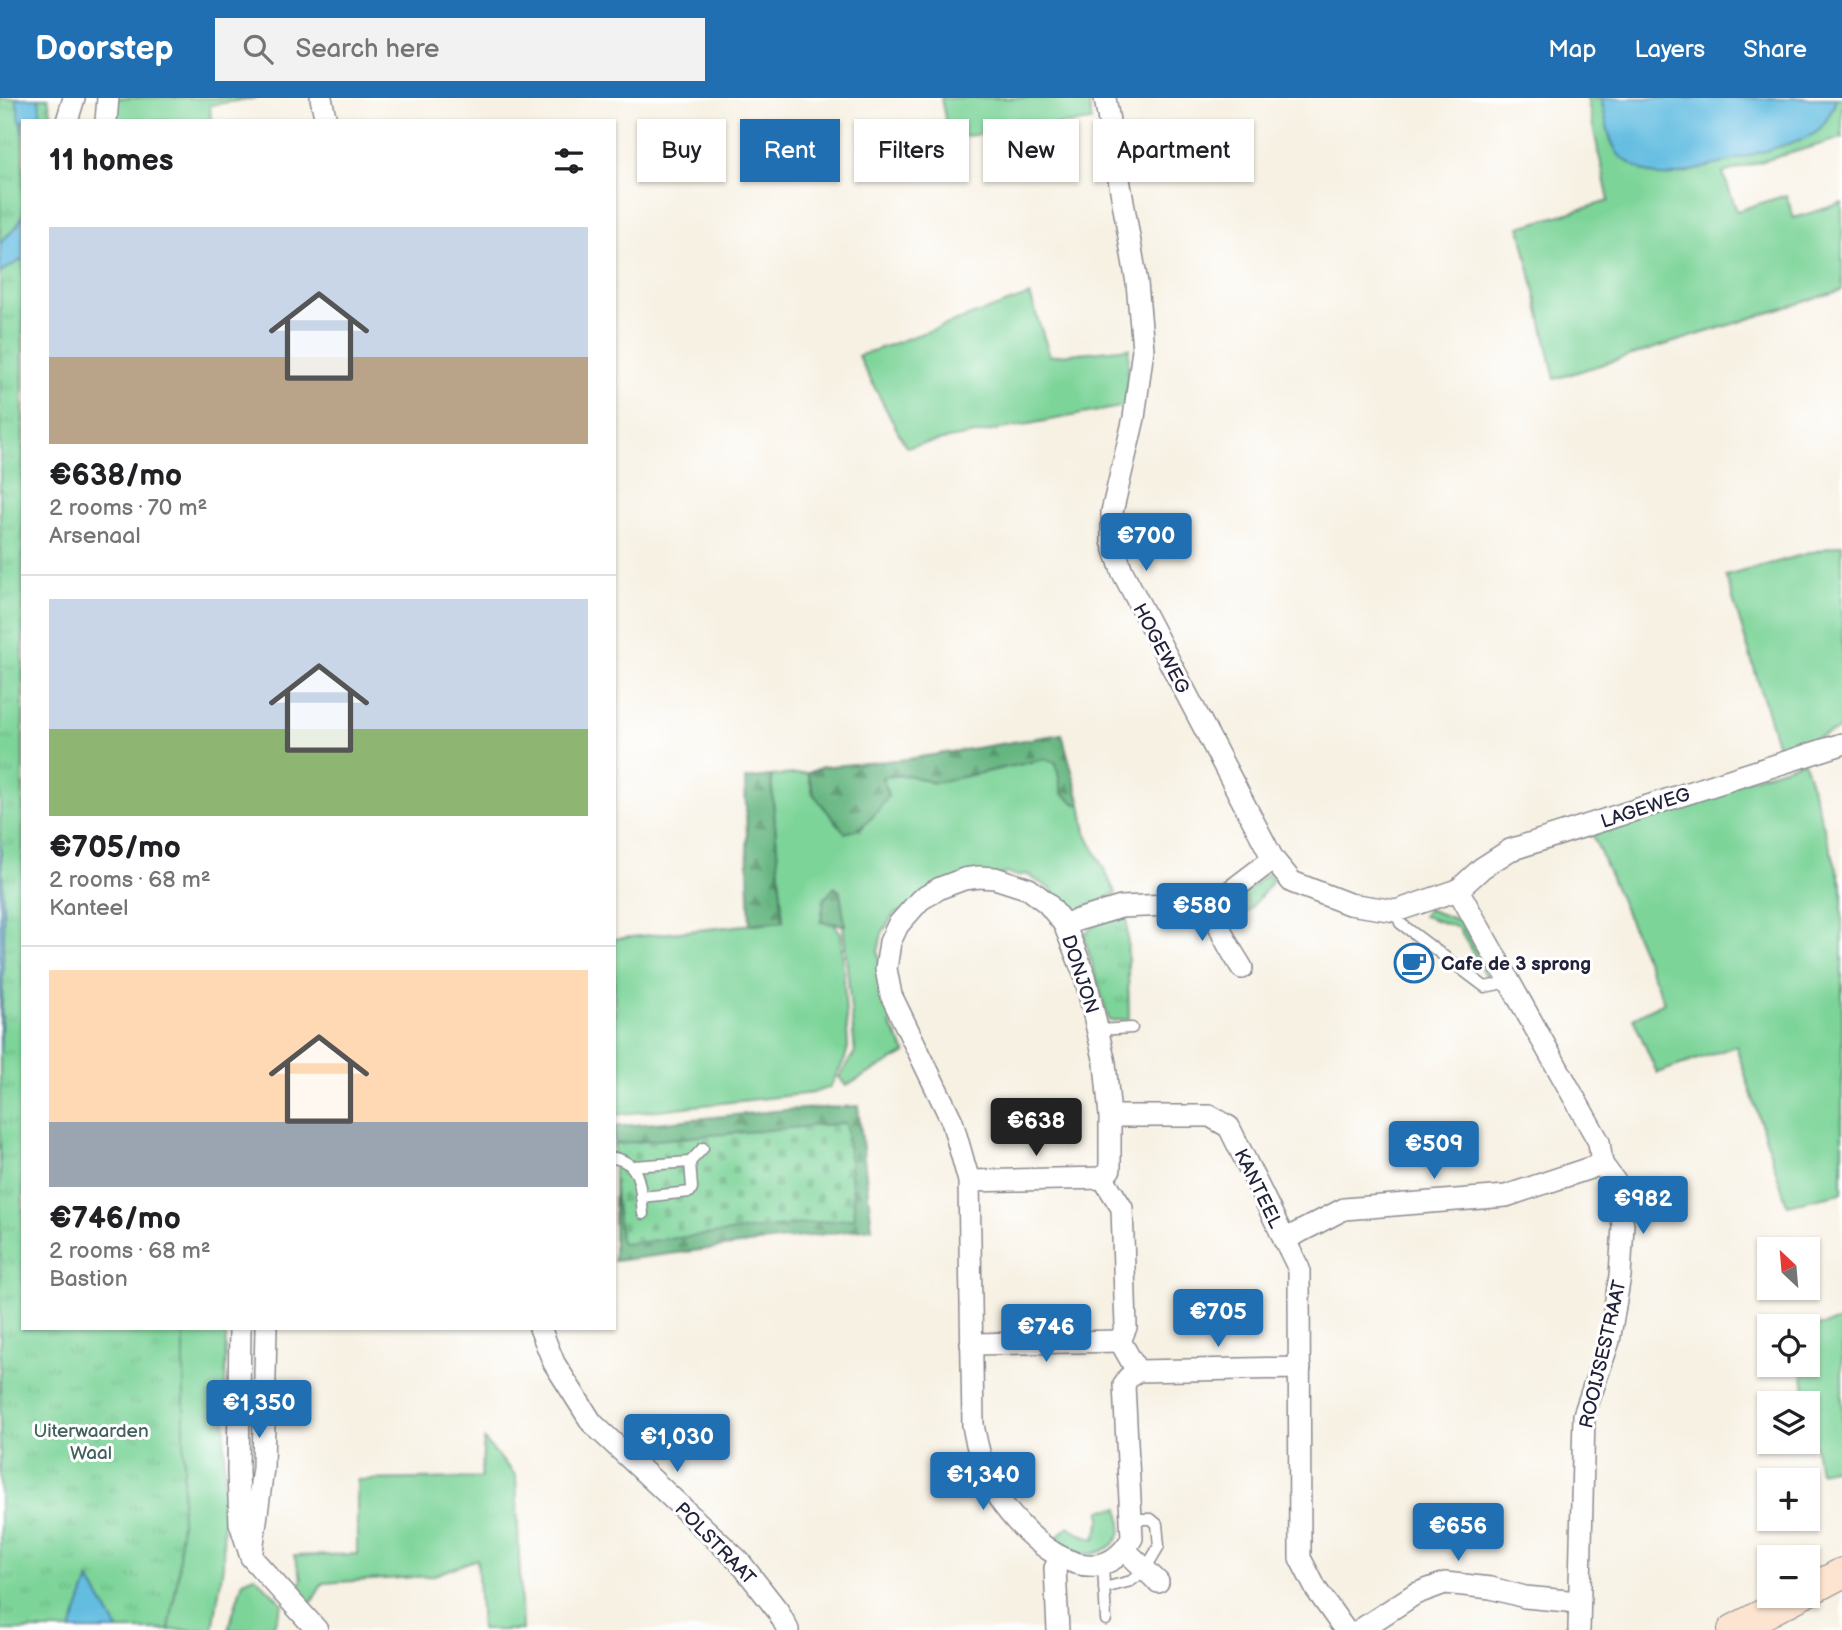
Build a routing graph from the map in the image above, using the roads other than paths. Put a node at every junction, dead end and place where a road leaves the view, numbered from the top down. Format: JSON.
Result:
{"nodes":[{"id":1,"x":74,"y":98,"type":"edge"},
{"id":2,"x":108,"y":98,"type":"edge"},
{"id":3,"x":321,"y":98,"type":"edge"},
{"id":4,"x":1105,"y":98,"type":"edge"},
{"id":5,"x":68,"y":119,"type":"edge"},
{"id":6,"x":106,"y":119,"type":"edge"},
{"id":7,"x":326,"y":119,"type":"edge"},
{"id":8,"x":1842,"y":744,"type":"edge"},
{"id":9,"x":1273,"y":859,"type":"junction"},
{"id":10,"x":1458,"y":890,"type":"junction"},
{"id":11,"x":1215,"y":903,"type":"junction"},
{"id":12,"x":1396,"y":911,"type":"junction"},
{"id":13,"x":1065,"y":924,"type":"junction"},
{"id":14,"x":1242,"y":968,"type":"dead end"},
{"id":15,"x":1509,"y":982,"type":"junction"},
{"id":16,"x":1132,"y":1028,"type":"dead end"},
{"id":17,"x":1098,"y":1030,"type":"junction"},
{"id":18,"x":1110,"y":1116,"type":"junction"},
{"id":19,"x":703,"y":1148,"type":"dead end"},
{"id":20,"x":616,"y":1158,"type":"edge"},
{"id":21,"x":690,"y":1162,"type":"junction"},
{"id":22,"x":1602,"y":1164,"type":"junction"},
{"id":23,"x":633,"y":1166,"type":"junction"},
{"id":24,"x":1103,"y":1178,"type":"junction"},
{"id":25,"x":970,"y":1181,"type":"junction"},
{"id":26,"x":641,"y":1197,"type":"junction"},
{"id":27,"x":643,"y":1214,"type":"dead end"},
{"id":28,"x":1284,"y":1240,"type":"junction"},
{"id":29,"x":240,"y":1330,"type":"edge"},
{"id":30,"x":266,"y":1330,"type":"edge"},
{"id":31,"x":541,"y":1330,"type":"edge"},
{"id":32,"x":971,"y":1344,"type":"junction"},
{"id":33,"x":1127,"y":1357,"type":"junction"},
{"id":34,"x":1300,"y":1368,"type":"junction"},
{"id":35,"x":1132,"y":1519,"type":"junction"},
{"id":36,"x":1125,"y":1550,"type":"junction"},
{"id":37,"x":251,"y":1557,"type":"junction"},
{"id":38,"x":1062,"y":1558,"type":"junction"},
{"id":39,"x":1103,"y":1565,"type":"junction"},
{"id":40,"x":1842,"y":1573,"type":"edge"},
{"id":41,"x":1152,"y":1576,"type":"junction"},
{"id":42,"x":1820,"y":1585,"type":"edge"},
{"id":43,"x":1104,"y":1588,"type":"junction"},
{"id":44,"x":1578,"y":1602,"type":"junction"},
{"id":45,"x":1775,"y":1608,"type":"edge"},
{"id":46,"x":1106,"y":1620,"type":"dead end"},
{"id":47,"x":317,"y":1630,"type":"edge"},
{"id":48,"x":788,"y":1630,"type":"edge"},
{"id":49,"x":1058,"y":1630,"type":"edge"},
{"id":50,"x":1345,"y":1630,"type":"edge"},
{"id":51,"x":1360,"y":1630,"type":"edge"},
{"id":52,"x":1579,"y":1630,"type":"edge"},
{"id":53,"x":1733,"y":1630,"type":"edge"}],
"edges":[{"from":1,"to":5,"type":"street"},
{"from":2,"to":6,"type":"street"},
{"from":3,"to":7,"type":"street"},
{"from":4,"to":9,"type":"street","name":"HOGEWEG"},
{"from":8,"to":10,"type":"street","name":"LAGEWEG"},
{"from":9,"to":11,"type":"street"},
{"from":9,"to":12,"type":"street","name":"HOGEWEG"},
{"from":10,"to":12,"type":"street","name":"HOGEWEG"},
{"from":10,"to":15,"type":"street","name":"ROOIJSESTRAAT"},
{"from":11,"to":13,"type":"street"},
{"from":11,"to":14,"type":"street"},
{"from":12,"to":15,"type":"lane"},
{"from":13,"to":17,"type":"street","name":"DONJON"},
{"from":13,"to":25,"type":"street","name":"DONJON"},
{"from":15,"to":22,"type":"street","name":"ROOIJSESTRAAT"},
{"from":16,"to":17,"type":"lane"},
{"from":17,"to":18,"type":"street","name":"DONJON"},
{"from":18,"to":24,"type":"street","name":"DONJON"},
{"from":18,"to":28,"type":"street","name":"KANTEEL"},
{"from":19,"to":21,"type":"lane"},
{"from":20,"to":23,"type":"lane"},
{"from":21,"to":23,"type":"lane"},
{"from":21,"to":26,"type":"lane"},
{"from":22,"to":28,"type":"street"},
{"from":22,"to":44,"type":"street","name":"ROOIJSESTRAAT"},
{"from":23,"to":26,"type":"lane"},
{"from":24,"to":25,"type":"street"},
{"from":24,"to":33,"type":"street"},
{"from":25,"to":32,"type":"street","name":"DONJON"},
{"from":26,"to":27,"type":"lane"},
{"from":28,"to":34,"type":"street","name":"KANTEEL"},
{"from":29,"to":37,"type":"street"},
{"from":30,"to":37,"type":"street"},
{"from":31,"to":48,"type":"street","name":"POLSTRAAT"},
{"from":32,"to":33,"type":"street"},
{"from":32,"to":38,"type":"street","name":"DONJON"},
{"from":33,"to":34,"type":"street"},
{"from":33,"to":35,"type":"street"},
{"from":34,"to":50,"type":"street","name":"KANTEEL"},
{"from":35,"to":36,"type":"street"},
{"from":35,"to":41,"type":"lane"},
{"from":36,"to":39,"type":"street"},
{"from":36,"to":41,"type":"street"},
{"from":37,"to":47,"type":"street"},
{"from":38,"to":39,"type":"street","name":"DONJON"},
{"from":38,"to":49,"type":"street"},
{"from":39,"to":43,"type":"lane"},
{"from":40,"to":42,"type":"street"},
{"from":41,"to":43,"type":"lane"},
{"from":43,"to":46,"type":"lane"},
{"from":44,"to":51,"type":"street"},
{"from":44,"to":52,"type":"street","name":"ROOIJSESTRAAT"},
{"from":45,"to":53,"type":"street"}]}
